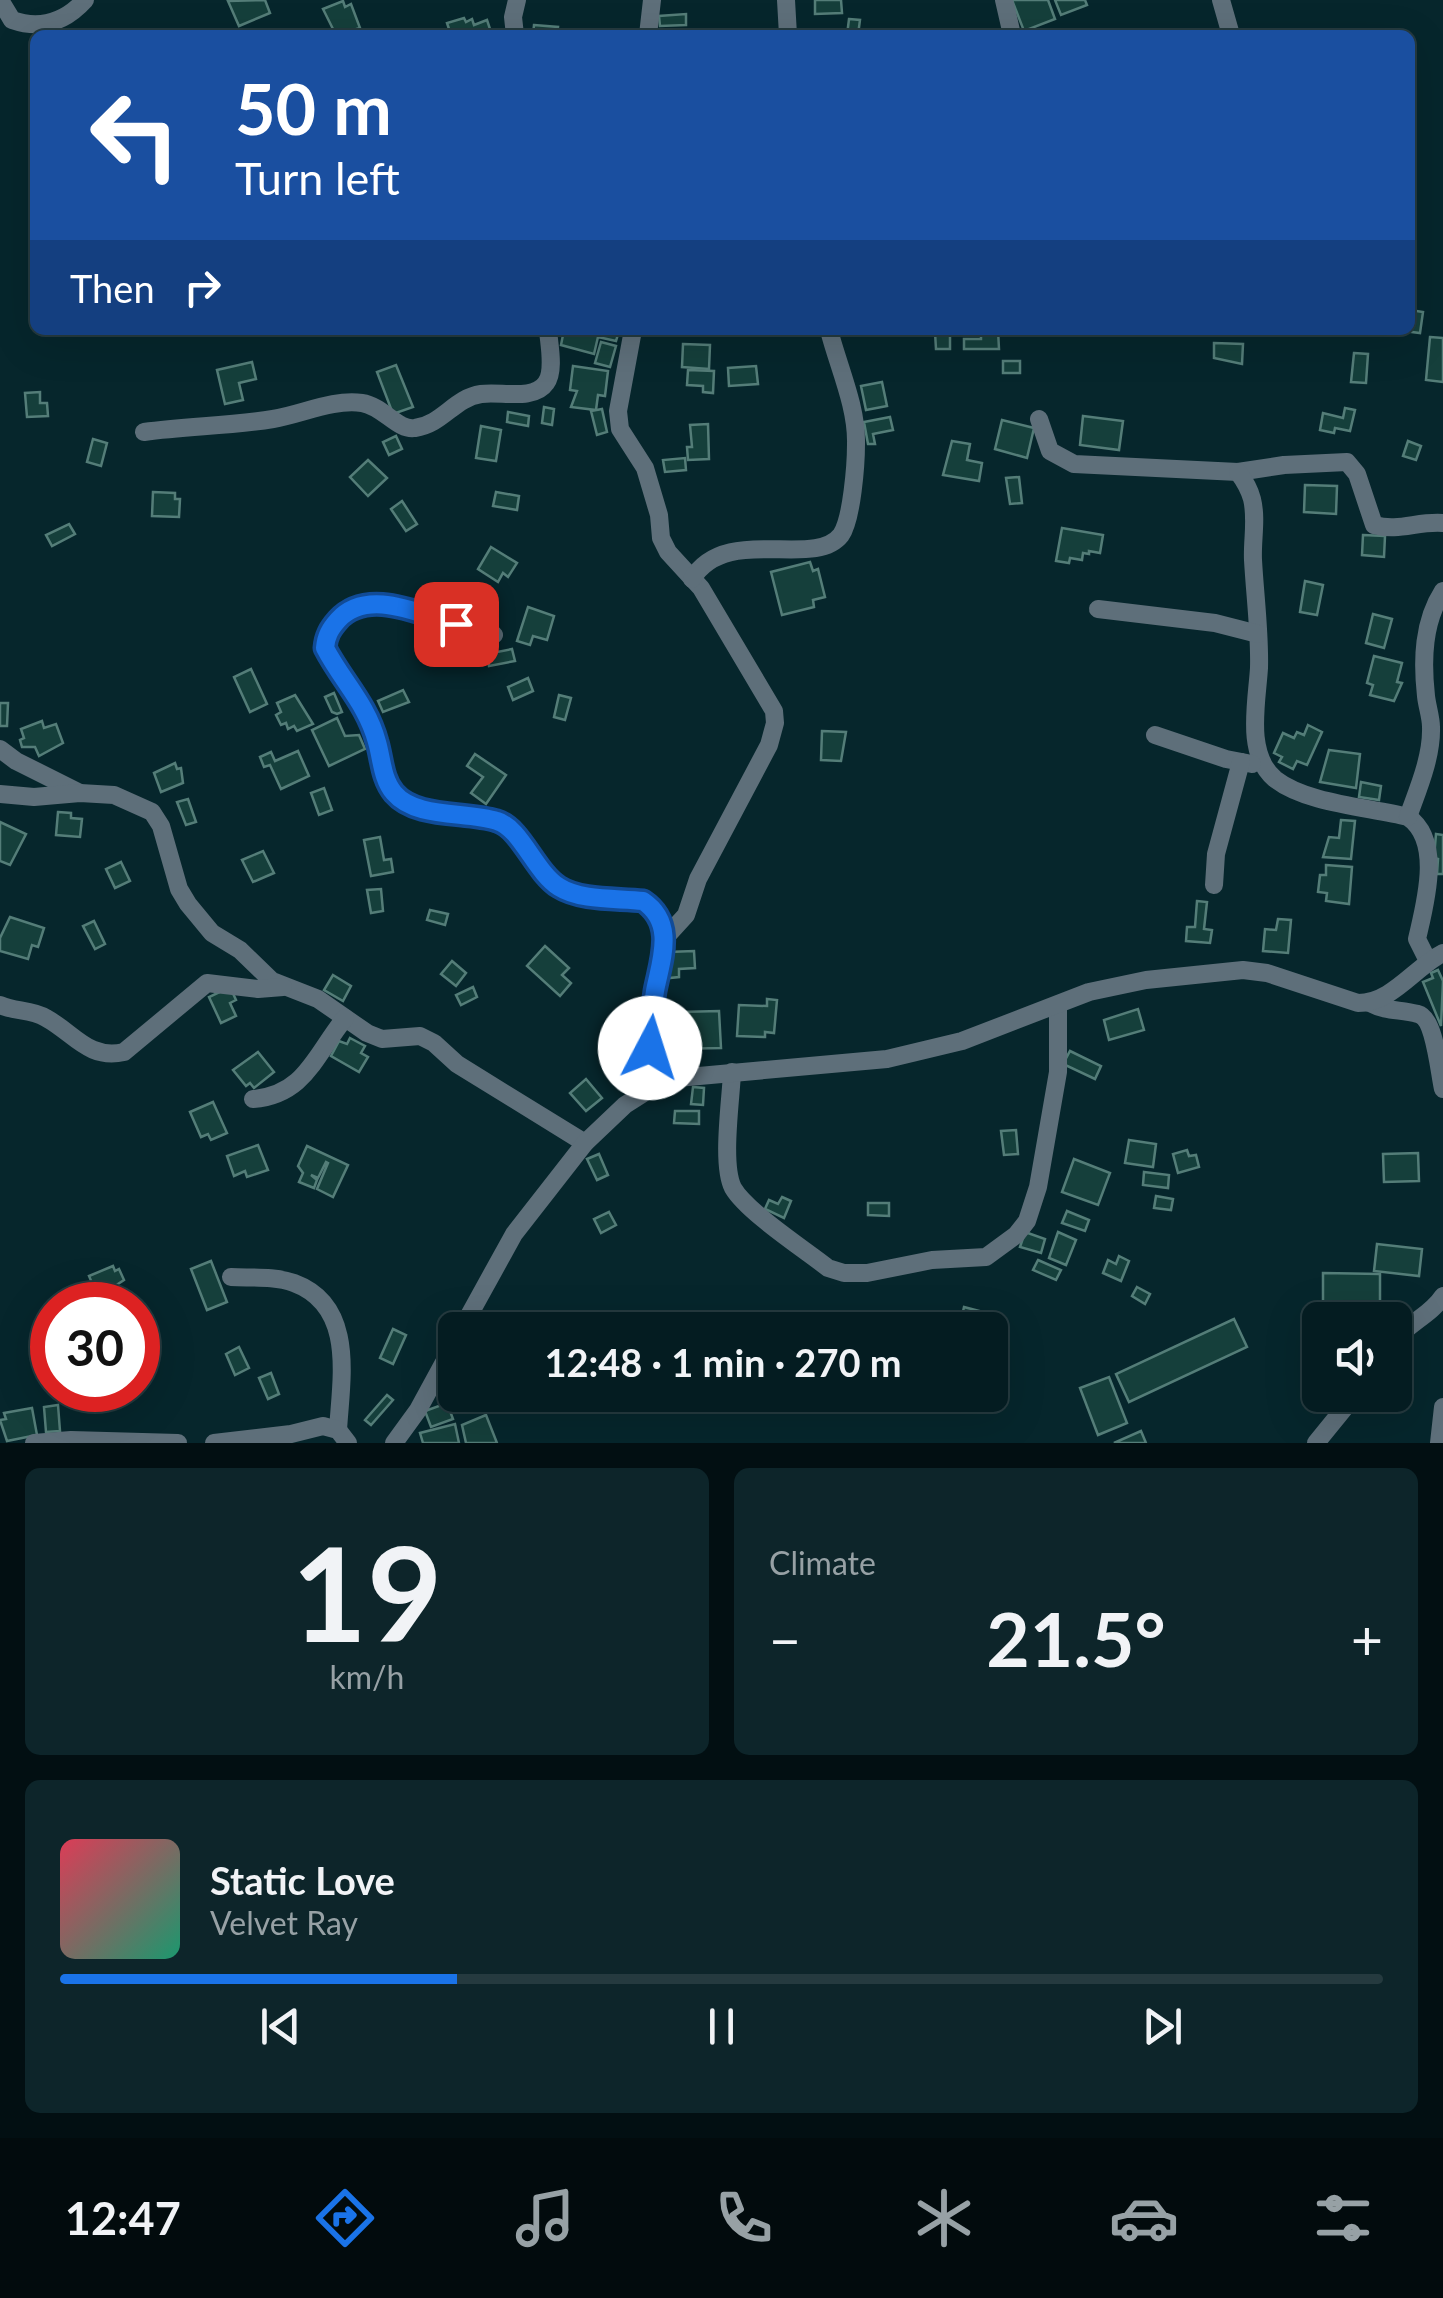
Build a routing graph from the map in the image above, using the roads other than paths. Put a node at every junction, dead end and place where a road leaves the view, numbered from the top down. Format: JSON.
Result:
{"nodes":[{"id":1,"x":0,"y":0,"type":"edge"},
{"id":2,"x":85,"y":0,"type":"edge"},
{"id":3,"x":516,"y":0,"type":"edge"},
{"id":4,"x":652,"y":0,"type":"edge"},
{"id":5,"x":786,"y":0,"type":"edge"},
{"id":6,"x":1004,"y":0,"type":"edge"},
{"id":7,"x":1221,"y":0,"type":"edge"},
{"id":8,"x":514,"y":30,"type":"edge"},
{"id":9,"x":649,"y":30,"type":"edge"},
{"id":10,"x":788,"y":30,"type":"edge"},
{"id":11,"x":1011,"y":30,"type":"edge"},
{"id":12,"x":1230,"y":30,"type":"edge"},
{"id":13,"x":548,"y":335,"type":"edge"},
{"id":14,"x":632,"y":335,"type":"edge"},
{"id":15,"x":830,"y":335,"type":"edge"},
{"id":16,"x":1039,"y":419,"type":"dead end"},
{"id":17,"x":144,"y":432,"type":"dead end"},
{"id":18,"x":1238,"y":472,"type":"junction"},
{"id":19,"x":1443,"y":523,"type":"edge"},
{"id":20,"x":692,"y":579,"type":"junction"},
{"id":21,"x":1443,"y":591,"type":"edge"},
{"id":22,"x":1098,"y":609,"type":"dead end"},
{"id":23,"x":1258,"y":634,"type":"junction"},
{"id":24,"x":494,"y":635,"type":"dead end"},
{"id":25,"x":1156,"y":735,"type":"dead end"},
{"id":26,"x":0,"y":749,"type":"edge"},
{"id":27,"x":1241,"y":762,"type":"junction"},
{"id":28,"x":1263,"y":765,"type":"junction"},
{"id":29,"x":80,"y":793,"type":"junction"},
{"id":30,"x":0,"y":794,"type":"edge"},
{"id":31,"x":1408,"y":816,"type":"junction"},
{"id":32,"x":1214,"y":885,"type":"dead end"},
{"id":33,"x":665,"y":938,"type":"junction"},
{"id":34,"x":1435,"y":957,"type":"edge"},
{"id":35,"x":284,"y":986,"type":"junction"},
{"id":36,"x":1370,"y":1002,"type":"junction"},
{"id":37,"x":0,"y":1005,"type":"edge"},
{"id":38,"x":1058,"y":1005,"type":"junction"},
{"id":39,"x":344,"y":1018,"type":"junction"},
{"id":40,"x":732,"y":1072,"type":"junction"},
{"id":41,"x":656,"y":1083,"type":"junction"},
{"id":42,"x":1443,"y":1089,"type":"edge"},
{"id":43,"x":253,"y":1099,"type":"dead end"},
{"id":44,"x":586,"y":1143,"type":"junction"},
{"id":45,"x":231,"y":1277,"type":"dead end"},
{"id":46,"x":1443,"y":1296,"type":"edge"},
{"id":47,"x":471,"y":1312,"type":"edge"},
{"id":48,"x":1412,"y":1323,"type":"edge"},
{"id":49,"x":438,"y":1373,"type":"edge"},
{"id":50,"x":1443,"y":1407,"type":"edge"},
{"id":51,"x":1341,"y":1412,"type":"edge"},
{"id":52,"x":343,"y":1436,"type":"edge"},
{"id":53,"x":34,"y":1443,"type":"edge"},
{"id":54,"x":178,"y":1443,"type":"edge"},
{"id":55,"x":214,"y":1443,"type":"edge"},
{"id":56,"x":394,"y":1443,"type":"edge"},
{"id":57,"x":1316,"y":1443,"type":"edge"},
{"id":58,"x":1438,"y":1443,"type":"edge"}],
"edges":[{"from":1,"to":2,"type":"street"},
{"from":3,"to":8,"type":"street"},
{"from":4,"to":9,"type":"street"},
{"from":5,"to":10,"type":"street"},
{"from":6,"to":11,"type":"street"},
{"from":7,"to":12,"type":"street"},
{"from":13,"to":17,"type":"street"},
{"from":14,"to":20,"type":"street"},
{"from":15,"to":20,"type":"street"},
{"from":16,"to":18,"type":"street"},
{"from":18,"to":19,"type":"street"},
{"from":18,"to":23,"type":"street"},
{"from":20,"to":33,"type":"street"},
{"from":21,"to":31,"type":"street"},
{"from":22,"to":23,"type":"street"},
{"from":23,"to":28,"type":"street"},
{"from":24,"to":33,"type":"street"},
{"from":25,"to":27,"type":"street"},
{"from":26,"to":29,"type":"street"},
{"from":27,"to":28,"type":"street"},
{"from":27,"to":32,"type":"street"},
{"from":28,"to":31,"type":"street"},
{"from":29,"to":30,"type":"street"},
{"from":29,"to":35,"type":"street"},
{"from":31,"to":34,"type":"street"},
{"from":33,"to":41,"type":"street"},
{"from":34,"to":36,"type":"street"},
{"from":35,"to":37,"type":"street"},
{"from":35,"to":39,"type":"street"},
{"from":36,"to":38,"type":"street"},
{"from":36,"to":42,"type":"street"},
{"from":38,"to":40,"type":"street"},
{"from":38,"to":40,"type":"street"},
{"from":39,"to":43,"type":"street"},
{"from":39,"to":44,"type":"street"},
{"from":40,"to":41,"type":"street"},
{"from":41,"to":44,"type":"street"},
{"from":44,"to":47,"type":"street"},
{"from":45,"to":52,"type":"street"},
{"from":46,"to":48,"type":"street"},
{"from":49,"to":56,"type":"street"},
{"from":50,"to":58,"type":"street"},
{"from":51,"to":57,"type":"street"},
{"from":52,"to":55,"type":"street"},
{"from":53,"to":54,"type":"street"}]}
